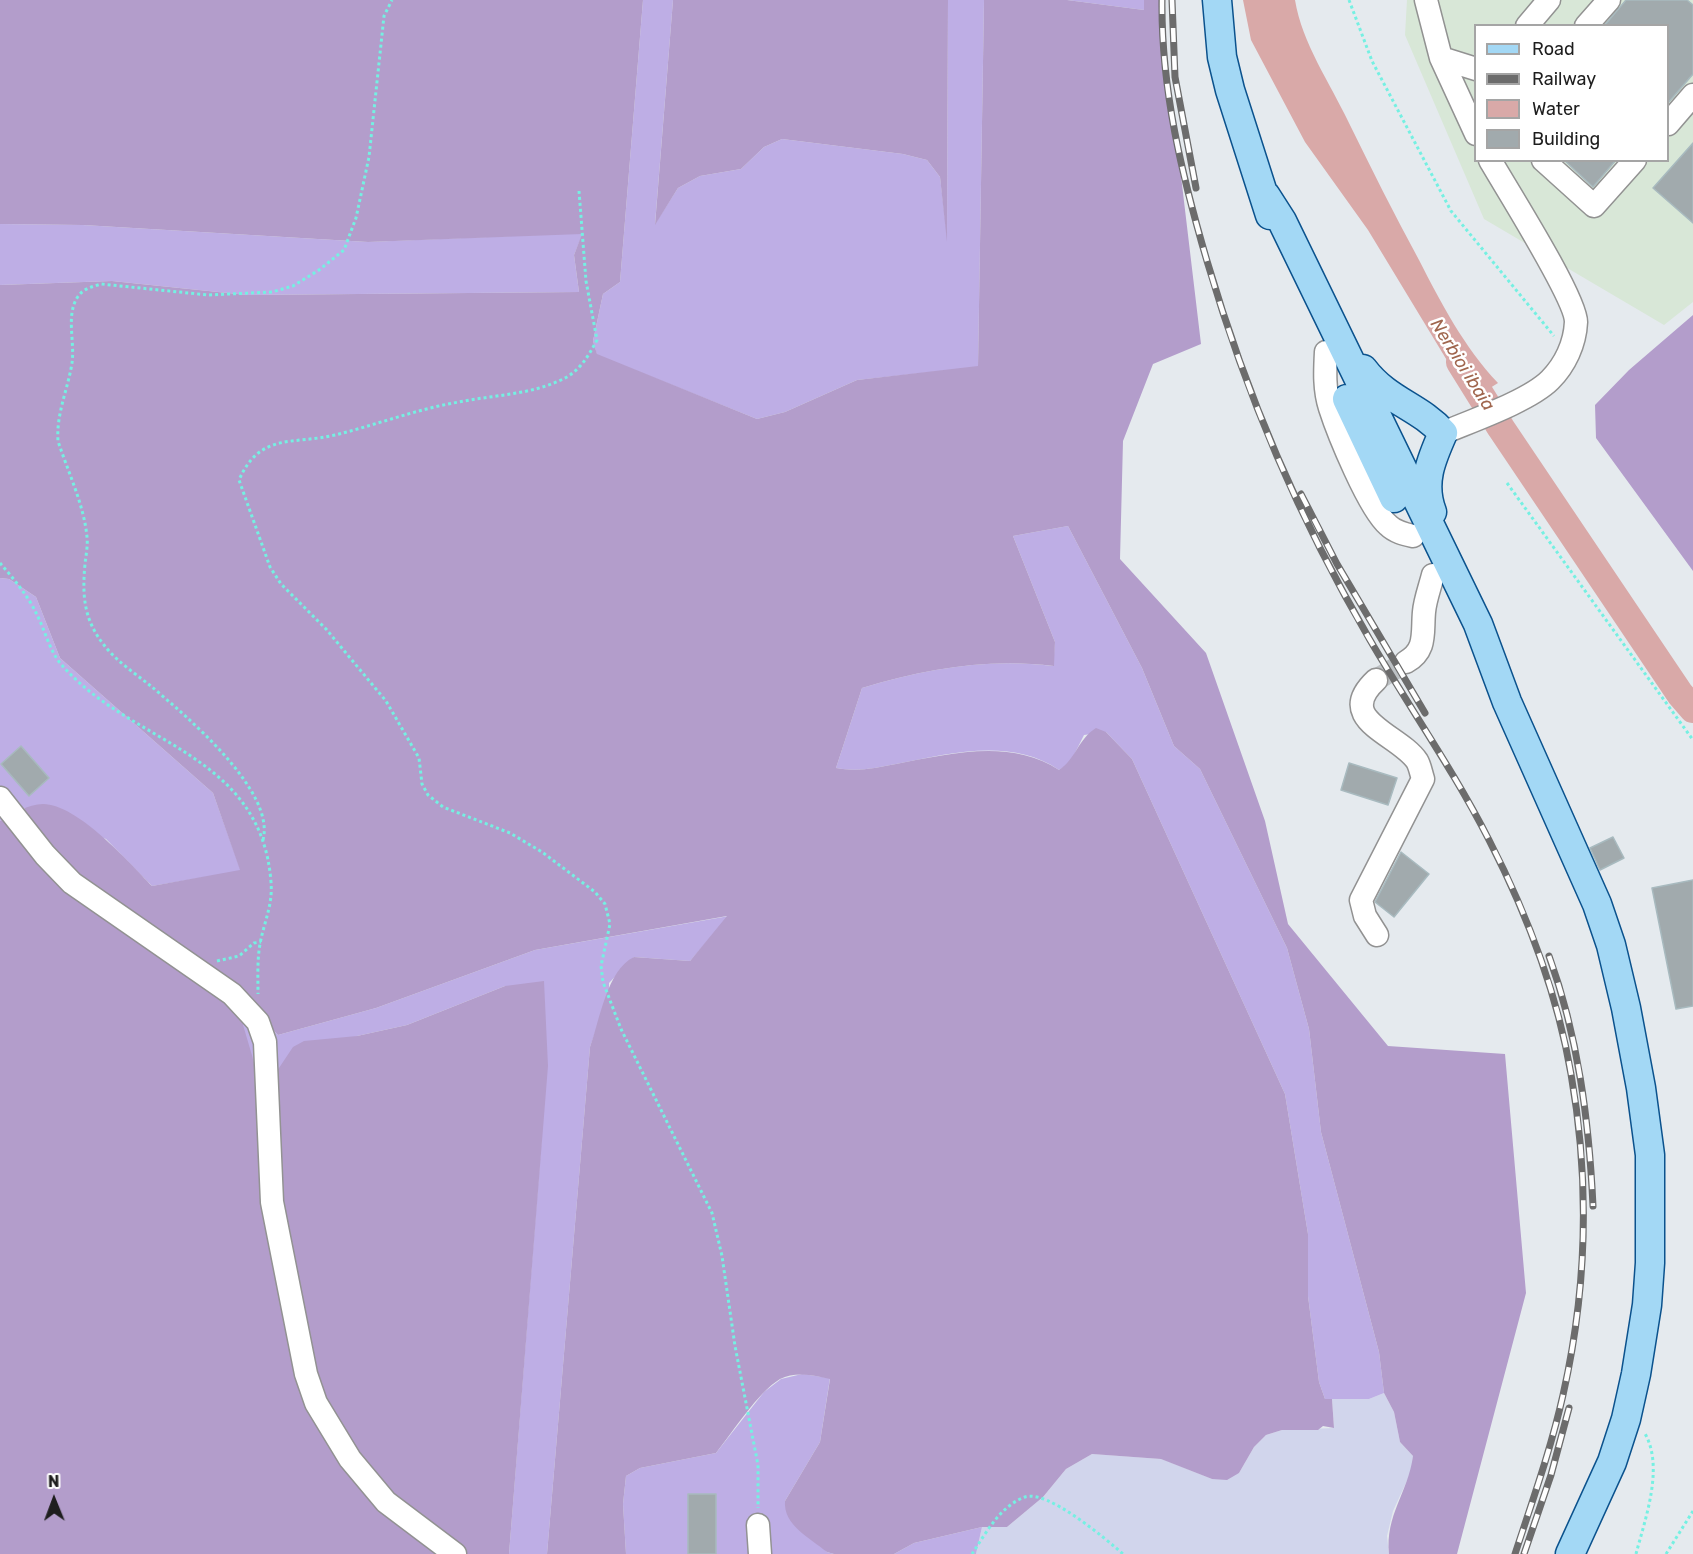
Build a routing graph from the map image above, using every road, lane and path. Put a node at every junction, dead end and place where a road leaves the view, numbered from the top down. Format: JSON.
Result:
{"nodes":[{"id":1,"x":392,"y":0,"type":"edge"},
{"id":2,"x":1217,"y":0,"type":"edge"},
{"id":3,"x":1349,"y":0,"type":"edge"},
{"id":4,"x":1426,"y":0,"type":"edge"},
{"id":5,"x":1549,"y":0,"type":"edge"},
{"id":6,"x":1609,"y":0,"type":"edge"},
{"id":7,"x":1529,"y":24,"type":"edge"},
{"id":8,"x":1588,"y":24,"type":"edge"},
{"id":9,"x":1441,"y":58,"type":"junction"},
{"id":10,"x":1474,"y":68,"type":"edge"},
{"id":11,"x":1693,"y":95,"type":"edge"},
{"id":12,"x":1669,"y":123,"type":"edge"},
{"id":13,"x":1474,"y":130,"type":"edge"},
{"id":14,"x":1491,"y":162,"type":"edge"},
{"id":15,"x":1545,"y":162,"type":"edge"},
{"id":16,"x":1633,"y":162,"type":"edge"},
{"id":17,"x":579,"y":191,"type":"dead end"},
{"id":18,"x":1266,"y":196,"type":"junction"},
{"id":19,"x":1298,"y":255,"type":"junction"},
{"id":20,"x":1314,"y":325,"type":"junction"},
{"id":21,"x":1562,"y":351,"type":"junction"},
{"id":22,"x":1420,"y":415,"type":"junction"},
{"id":23,"x":1439,"y":441,"type":"junction"},
{"id":24,"x":1391,"y":451,"type":"junction"},
{"id":25,"x":1507,"y":483,"type":"dead end"},
{"id":26,"x":0,"y":563,"type":"edge"},
{"id":27,"x":1430,"y":571,"type":"junction"},
{"id":28,"x":1478,"y":624,"type":"junction"},
{"id":29,"x":1407,"y":662,"type":"tunnel mouth"},
{"id":30,"x":1376,"y":680,"type":"tunnel mouth"},
{"id":31,"x":1507,"y":702,"type":"junction"},
{"id":32,"x":1693,"y":740,"type":"edge"},
{"id":33,"x":0,"y":798,"type":"edge"},
{"id":34,"x":262,"y":840,"type":"junction"},
{"id":35,"x":1377,"y":935,"type":"dead end"},
{"id":36,"x":261,"y":942,"type":"junction"},
{"id":37,"x":186,"y":963,"type":"junction"},
{"id":38,"x":254,"y":1016,"type":"junction"},
{"id":39,"x":1626,"y":1419,"type":"junction"},
{"id":40,"x":1693,"y":1511,"type":"edge"},
{"id":41,"x":758,"y":1525,"type":"joint"},
{"id":42,"x":455,"y":1554,"type":"edge"},
{"id":43,"x":760,"y":1554,"type":"edge"},
{"id":44,"x":972,"y":1554,"type":"edge"},
{"id":45,"x":1123,"y":1554,"type":"edge"},
{"id":46,"x":1570,"y":1554,"type":"edge"},
{"id":47,"x":1636,"y":1554,"type":"edge"},
{"id":48,"x":1666,"y":1554,"type":"edge"}],
"edges":[{"from":1,"to":34,"type":"path"},
{"from":2,"to":18,"type":"main road"},
{"from":3,"to":21,"type":"path"},
{"from":4,"to":9,"type":"street"},
{"from":5,"to":7,"type":"street"},
{"from":6,"to":8,"type":"street"},
{"from":9,"to":10,"type":"street"},
{"from":9,"to":13,"type":"street"},
{"from":11,"to":12,"type":"street"},
{"from":14,"to":21,"type":"street"},
{"from":15,"to":16,"type":"street"},
{"from":17,"to":41,"type":"path"},
{"from":18,"to":19,"type":"main road"},
{"from":18,"to":20,"type":"main road"},
{"from":19,"to":22,"type":"main road"},
{"from":19,"to":24,"type":"main road"},
{"from":20,"to":24,"type":"main road"},
{"from":20,"to":27,"type":"main road"},
{"from":21,"to":23,"type":"street"},
{"from":22,"to":23,"type":"main road"},
{"from":22,"to":24,"type":"main road"},
{"from":23,"to":24,"type":"main road"},
{"from":23,"to":28,"type":"main road"},
{"from":24,"to":27,"type":"main road"},
{"from":24,"to":28,"type":"main road"},
{"from":25,"to":32,"type":"path"},
{"from":26,"to":34,"type":"path"},
{"from":27,"to":29,"type":"street"},
{"from":27,"to":31,"type":"main road"},
{"from":28,"to":31,"type":"main road"},
{"from":30,"to":35,"type":"street"},
{"from":31,"to":39,"type":"main road"},
{"from":33,"to":37,"type":"street"},
{"from":34,"to":36,"type":"path"},
{"from":36,"to":37,"type":"path"},
{"from":36,"to":38,"type":"path"},
{"from":37,"to":38,"type":"street"},
{"from":38,"to":42,"type":"street"},
{"from":39,"to":46,"type":"main road"},
{"from":39,"to":47,"type":"path"},
{"from":40,"to":48,"type":"path"},
{"from":41,"to":43,"type":"street"},
{"from":44,"to":45,"type":"path"}]}
